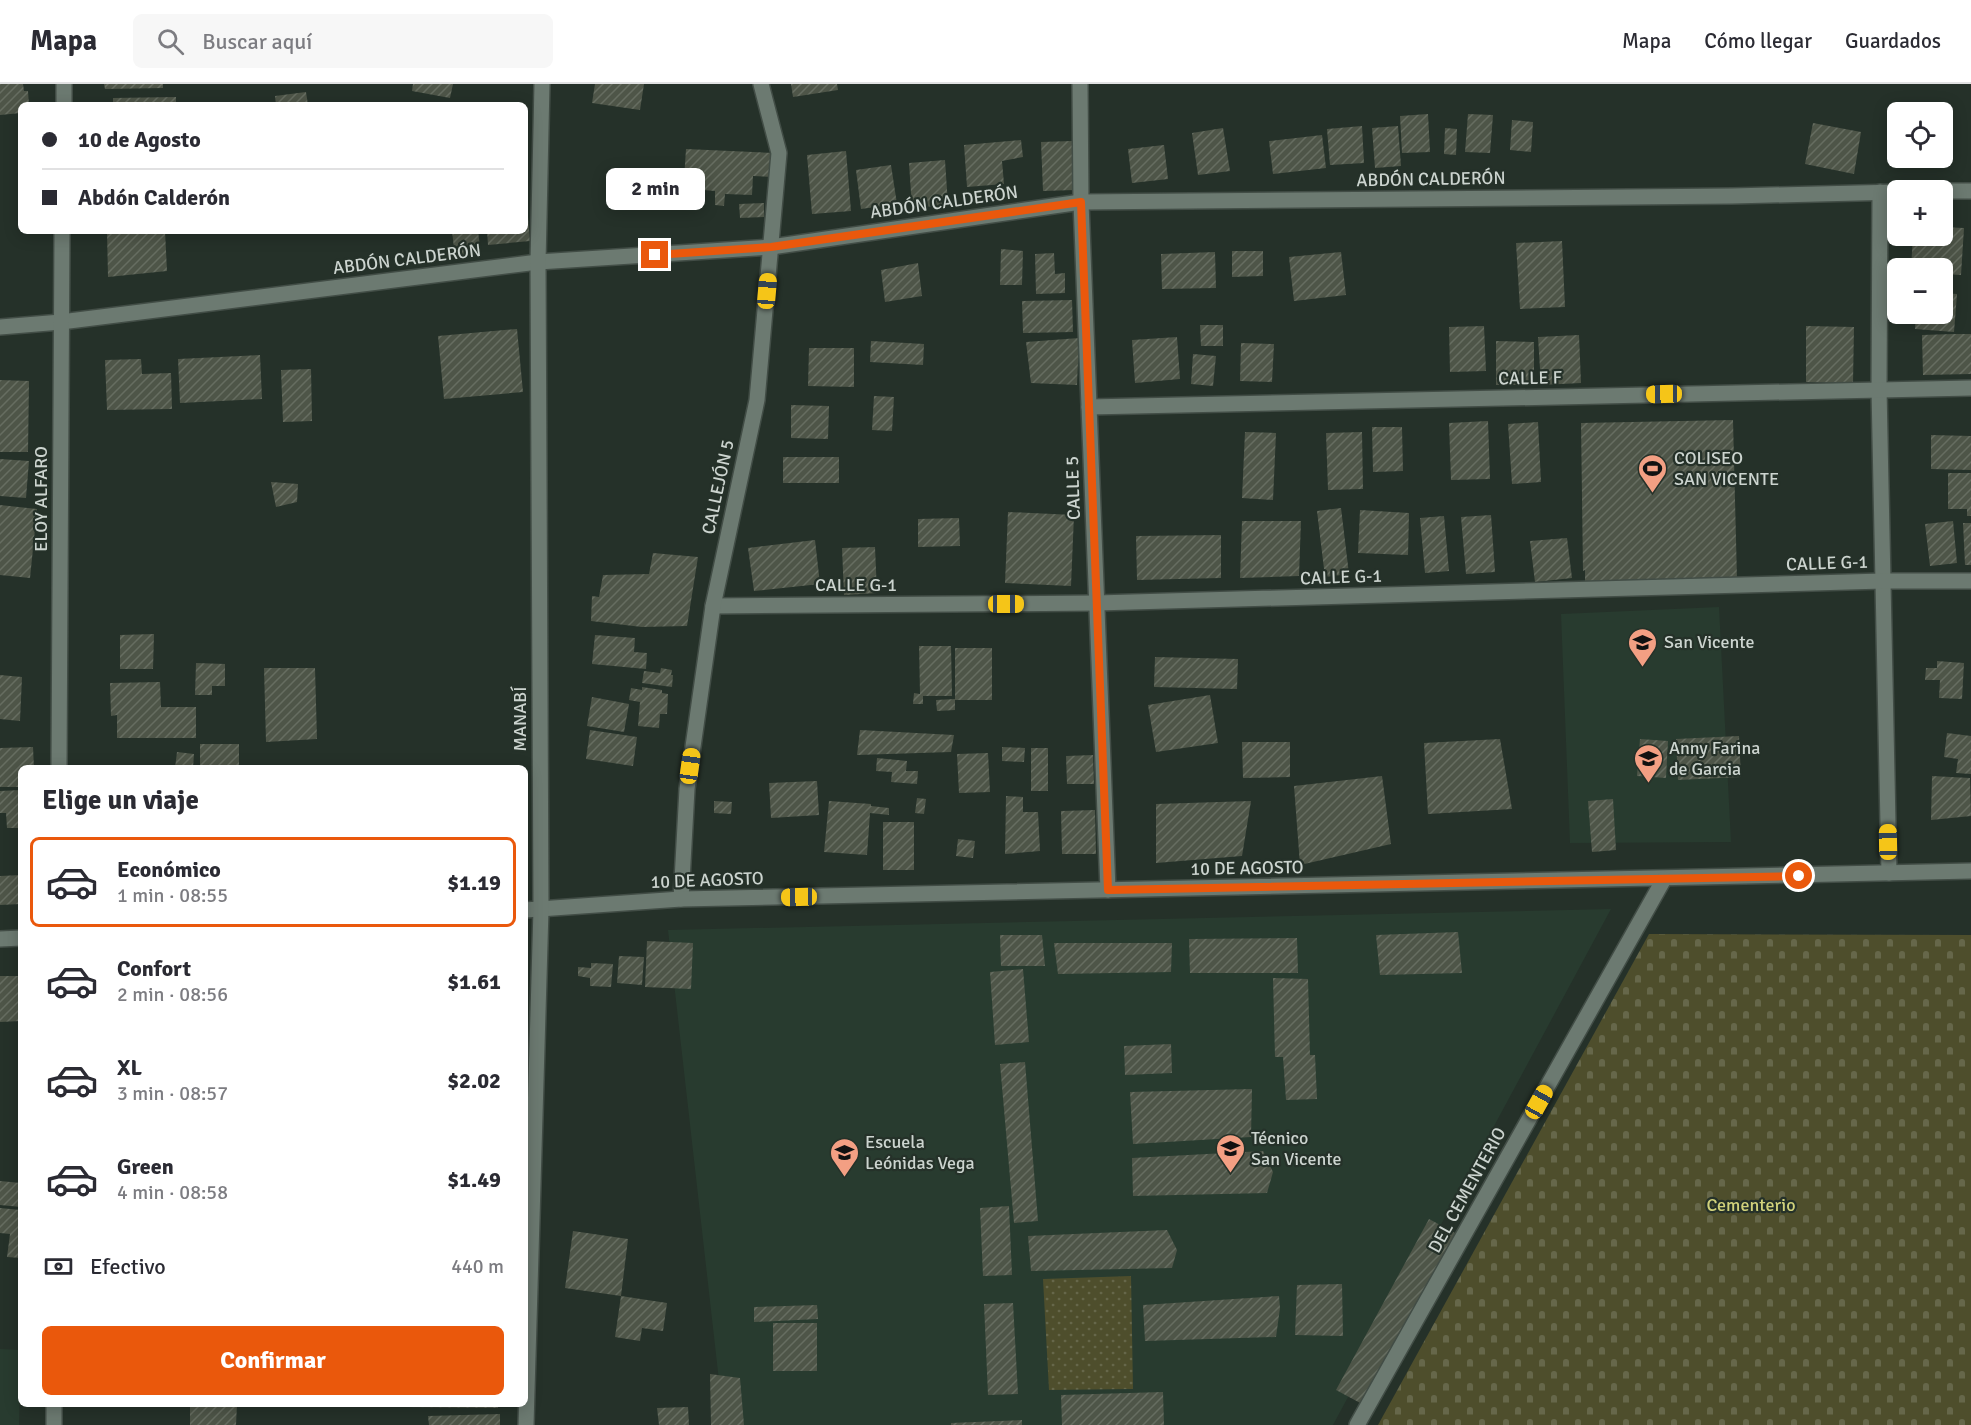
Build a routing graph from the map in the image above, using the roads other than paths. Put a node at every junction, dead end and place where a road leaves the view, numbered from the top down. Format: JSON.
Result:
{"nodes":[{"id":1,"x":64,"y":84,"type":"edge"},
{"id":2,"x":542,"y":84,"type":"edge"},
{"id":3,"x":761,"y":84,"type":"edge"},
{"id":4,"x":1080,"y":84,"type":"edge"},
{"id":5,"x":64,"y":102,"type":"edge"},
{"id":6,"x":1953,"y":191,"type":"edge"},
{"id":7,"x":1971,"y":191,"type":"edge"},
{"id":8,"x":1880,"y":192,"type":"junction"},
{"id":9,"x":1887,"y":192,"type":"edge"},
{"id":10,"x":1081,"y":202,"type":"junction"},
{"id":11,"x":62,"y":234,"type":"edge"},
{"id":12,"x":771,"y":247,"type":"junction"},
{"id":13,"x":538,"y":262,"type":"junction"},
{"id":14,"x":61,"y":322,"type":"junction"},
{"id":15,"x":0,"y":327,"type":"edge"},
{"id":16,"x":1971,"y":388,"type":"edge"},
{"id":17,"x":1879,"y":390,"type":"junction"},
{"id":18,"x":1089,"y":406,"type":"junction"},
{"id":19,"x":1883,"y":581,"type":"junction"},
{"id":20,"x":1971,"y":581,"type":"edge"},
{"id":21,"x":1097,"y":603,"type":"junction"},
{"id":22,"x":713,"y":606,"type":"junction"},
{"id":23,"x":59,"y":765,"type":"edge"},
{"id":24,"x":1971,"y":871,"type":"edge"},
{"id":25,"x":1889,"y":873,"type":"junction"},
{"id":26,"x":1664,"y":879,"type":"junction"},
{"id":27,"x":1108,"y":890,"type":"junction"},
{"id":28,"x":681,"y":899,"type":"junction"},
{"id":29,"x":533,"y":909,"type":"edge"},
{"id":30,"x":18,"y":938,"type":"edge"},
{"id":31,"x":0,"y":939,"type":"edge"},
{"id":32,"x":528,"y":1278,"type":"edge"},
{"id":33,"x":54,"y":1407,"type":"edge"},
{"id":34,"x":526,"y":1407,"type":"edge"},
{"id":35,"x":54,"y":1425,"type":"edge"},
{"id":36,"x":526,"y":1425,"type":"edge"},
{"id":37,"x":1357,"y":1425,"type":"edge"}],
"edges":[{"from":1,"to":5,"type":"street"},
{"from":2,"to":13,"type":"street","name":"MANABÍ"},
{"from":3,"to":12,"type":"street","name":"CALLEJÓN 5"},
{"from":4,"to":10,"type":"street","name":"CALLE 5"},
{"from":6,"to":7,"type":"street"},
{"from":8,"to":9,"type":"street","name":"ABDÓN CALDERÓN"},
{"from":8,"to":10,"type":"street","name":"ABDÓN CALDERÓN"},
{"from":8,"to":17,"type":"street"},
{"from":10,"to":12,"type":"street","name":"ABDÓN CALDERÓN"},
{"from":10,"to":18,"type":"street","name":"CALLE 5"},
{"from":11,"to":14,"type":"street","name":"ELOY ALFARO"},
{"from":12,"to":13,"type":"street","name":"ABDÓN CALDERÓN"},
{"from":12,"to":22,"type":"street","name":"CALLEJÓN 5"},
{"from":13,"to":14,"type":"street","name":"ABDÓN CALDERÓN"},
{"from":13,"to":29,"type":"street","name":"MANABÍ"},
{"from":14,"to":15,"type":"street","name":"ABDÓN CALDERÓN"},
{"from":14,"to":23,"type":"street","name":"ELOY ALFARO"},
{"from":16,"to":17,"type":"street","name":"CALLE F"},
{"from":17,"to":18,"type":"street","name":"CALLE F"},
{"from":17,"to":19,"type":"street"},
{"from":18,"to":21,"type":"street","name":"CALLE 5"},
{"from":19,"to":20,"type":"street","name":"CALLE G-1"},
{"from":19,"to":21,"type":"street","name":"CALLE G-1"},
{"from":19,"to":25,"type":"street"},
{"from":21,"to":22,"type":"street","name":"CALLE G-1"},
{"from":21,"to":27,"type":"street","name":"CALLE 5"},
{"from":22,"to":28,"type":"street","name":"CALLEJÓN 5"},
{"from":24,"to":25,"type":"street","name":"10 DE AGOSTO"},
{"from":25,"to":26,"type":"street","name":"10 DE AGOSTO"},
{"from":26,"to":27,"type":"street","name":"10 DE AGOSTO"},
{"from":26,"to":37,"type":"street","name":"DEL CEMENTERIO"},
{"from":27,"to":28,"type":"street","name":"10 DE AGOSTO"},
{"from":28,"to":29,"type":"street","name":"10 DE AGOSTO"},
{"from":29,"to":32,"type":"street","name":"MANABÍ"},
{"from":30,"to":31,"type":"street"},
{"from":33,"to":35,"type":"street"},
{"from":34,"to":36,"type":"street","name":"MANABÍ"}]}
